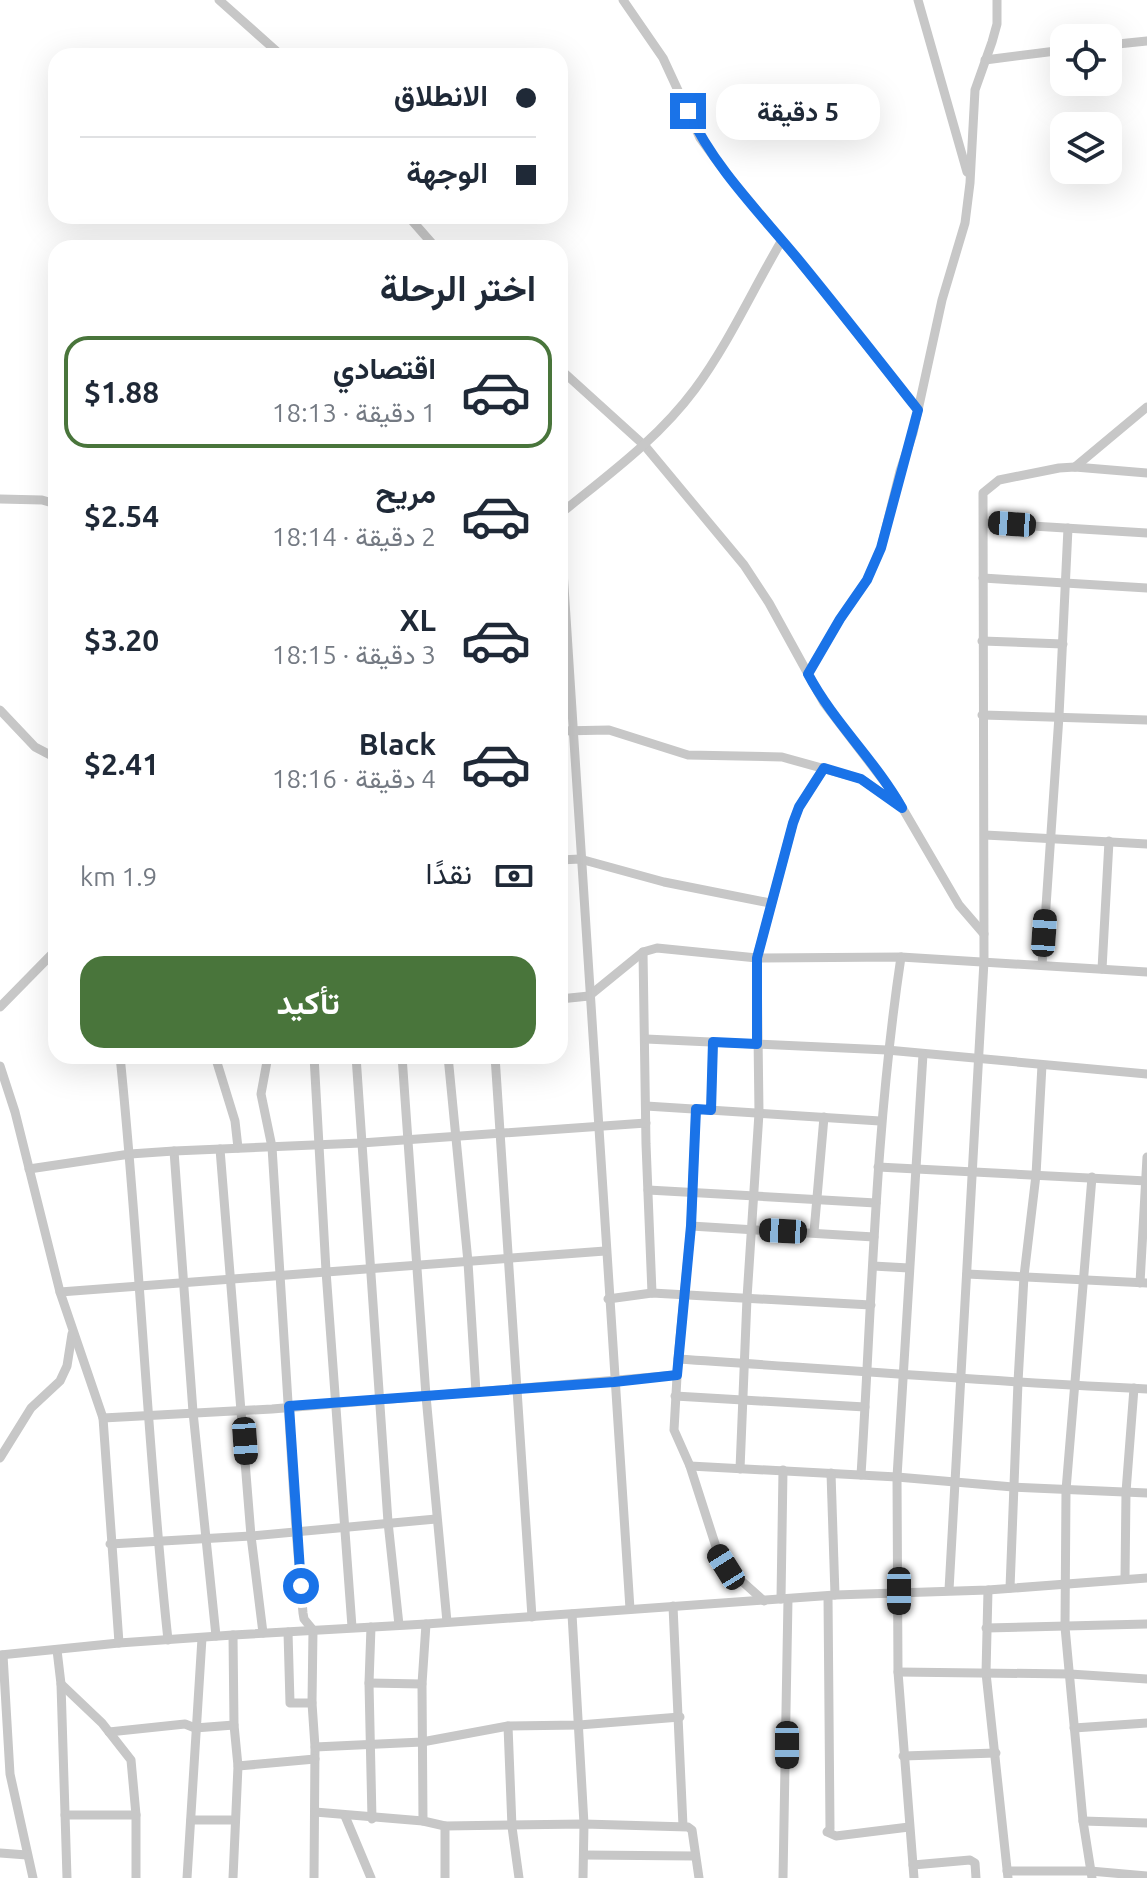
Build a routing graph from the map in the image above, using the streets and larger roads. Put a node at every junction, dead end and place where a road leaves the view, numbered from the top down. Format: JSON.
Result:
{"nodes":[{"id":1,"x":219,"y":0,"type":"edge"},
{"id":2,"x":623,"y":0,"type":"edge"},
{"id":3,"x":918,"y":0,"type":"edge"},
{"id":4,"x":997,"y":0,"type":"edge"},
{"id":5,"x":1147,"y":41,"type":"edge"},
{"id":6,"x":1122,"y":44,"type":"edge"},
{"id":7,"x":273,"y":48,"type":"edge"},
{"id":8,"x":1050,"y":52,"type":"edge"},
{"id":9,"x":985,"y":60,"type":"junction"},
{"id":10,"x":970,"y":183,"type":"junction"},
{"id":11,"x":415,"y":224,"type":"edge"},
{"id":12,"x":429,"y":240,"type":"edge"},
{"id":13,"x":782,"y":240,"type":"junction"},
{"id":14,"x":568,"y":376,"type":"edge"},
{"id":15,"x":1147,"y":407,"type":"edge"},
{"id":16,"x":918,"y":410,"type":"junction"},
{"id":17,"x":645,"y":446,"type":"junction"},
{"id":18,"x":1075,"y":467,"type":"junction"},
{"id":19,"x":1147,"y":473,"type":"edge"},
{"id":20,"x":0,"y":499,"type":"edge"},
{"id":21,"x":48,"y":502,"type":"edge"},
{"id":22,"x":568,"y":508,"type":"edge"},
{"id":23,"x":984,"y":523,"type":"junction"},
{"id":24,"x":1068,"y":528,"type":"junction"},
{"id":25,"x":1147,"y":533,"type":"edge"},
{"id":26,"x":983,"y":578,"type":"junction"},
{"id":27,"x":1066,"y":582,"type":"junction"},
{"id":28,"x":1147,"y":588,"type":"edge"},
{"id":29,"x":982,"y":641,"type":"junction"},
{"id":30,"x":1063,"y":644,"type":"junction"},
{"id":31,"x":568,"y":661,"type":"edge"},
{"id":32,"x":808,"y":674,"type":"junction"},
{"id":33,"x":0,"y":710,"type":"edge"},
{"id":34,"x":982,"y":715,"type":"junction"},
{"id":35,"x":1059,"y":716,"type":"junction"},
{"id":36,"x":1147,"y":720,"type":"edge"},
{"id":37,"x":568,"y":730,"type":"edge"},
{"id":38,"x":572,"y":730,"type":"junction"},
{"id":39,"x":48,"y":754,"type":"edge"},
{"id":40,"x":824,"y":768,"type":"junction"},
{"id":41,"x":902,"y":808,"type":"junction"},
{"id":42,"x":985,"y":835,"type":"junction"},
{"id":43,"x":1050,"y":838,"type":"junction"},
{"id":44,"x":1109,"y":841,"type":"junction"},
{"id":45,"x":1147,"y":844,"type":"edge"},
{"id":46,"x":580,"y":859,"type":"junction"},
{"id":47,"x":568,"y":860,"type":"edge"},
{"id":48,"x":770,"y":903,"type":"junction"},
{"id":49,"x":984,"y":934,"type":"junction"},
{"id":50,"x":643,"y":952,"type":"junction"},
{"id":51,"x":901,"y":957,"type":"junction"},
{"id":52,"x":48,"y":958,"type":"edge"},
{"id":53,"x":757,"y":958,"type":"junction"},
{"id":54,"x":984,"y":961,"type":"junction"},
{"id":55,"x":1042,"y":965,"type":"junction"},
{"id":56,"x":1102,"y":969,"type":"junction"},
{"id":57,"x":1147,"y":972,"type":"edge"},
{"id":58,"x":589,"y":996,"type":"junction"},
{"id":59,"x":568,"y":998,"type":"edge"},
{"id":60,"x":0,"y":1007,"type":"edge"},
{"id":61,"x":646,"y":1039,"type":"junction"},
{"id":62,"x":713,"y":1042,"type":"junction"},
{"id":63,"x":757,"y":1044,"type":"junction"},
{"id":64,"x":887,"y":1050,"type":"junction"},
{"id":65,"x":923,"y":1054,"type":"junction"},
{"id":66,"x":980,"y":1059,"type":"junction"},
{"id":67,"x":121,"y":1064,"type":"edge"},
{"id":68,"x":217,"y":1064,"type":"edge"},
{"id":69,"x":267,"y":1064,"type":"edge"},
{"id":70,"x":314,"y":1064,"type":"edge"},
{"id":71,"x":356,"y":1064,"type":"edge"},
{"id":72,"x":403,"y":1064,"type":"edge"},
{"id":73,"x":449,"y":1064,"type":"edge"},
{"id":74,"x":496,"y":1064,"type":"edge"},
{"id":75,"x":1042,"y":1065,"type":"junction"},
{"id":76,"x":0,"y":1066,"type":"edge"},
{"id":77,"x":1147,"y":1074,"type":"edge"},
{"id":78,"x":646,"y":1106,"type":"junction"},
{"id":79,"x":696,"y":1109,"type":"junction"},
{"id":80,"x":711,"y":1110,"type":"junction"},
{"id":81,"x":759,"y":1113,"type":"junction"},
{"id":82,"x":824,"y":1117,"type":"junction"},
{"id":83,"x":880,"y":1121,"type":"junction"},
{"id":84,"x":646,"y":1123,"type":"junction"},
{"id":85,"x":598,"y":1127,"type":"junction"},
{"id":86,"x":500,"y":1133,"type":"junction"},
{"id":87,"x":454,"y":1137,"type":"junction"},
{"id":88,"x":409,"y":1140,"type":"junction"},
{"id":89,"x":361,"y":1143,"type":"junction"},
{"id":90,"x":318,"y":1145,"type":"junction"},
{"id":91,"x":272,"y":1147,"type":"junction"},
{"id":92,"x":238,"y":1148,"type":"junction"},
{"id":93,"x":220,"y":1149,"type":"junction"},
{"id":94,"x":174,"y":1151,"type":"junction"},
{"id":95,"x":130,"y":1154,"type":"junction"},
{"id":96,"x":1147,"y":1157,"type":"edge"},
{"id":97,"x":878,"y":1167,"type":"junction"},
{"id":98,"x":29,"y":1169,"type":"junction"},
{"id":99,"x":915,"y":1169,"type":"junction"},
{"id":100,"x":973,"y":1171,"type":"junction"},
{"id":101,"x":1036,"y":1175,"type":"junction"},
{"id":102,"x":1092,"y":1177,"type":"junction"},
{"id":103,"x":1146,"y":1181,"type":"edge"},
{"id":104,"x":648,"y":1190,"type":"junction"},
{"id":105,"x":693,"y":1191,"type":"junction"},
{"id":106,"x":754,"y":1194,"type":"junction"},
{"id":107,"x":817,"y":1198,"type":"junction"},
{"id":108,"x":876,"y":1203,"type":"junction"},
{"id":109,"x":691,"y":1226,"type":"junction"},
{"id":110,"x":752,"y":1229,"type":"junction"},
{"id":111,"x":814,"y":1232,"type":"junction"},
{"id":112,"x":874,"y":1237,"type":"junction"},
{"id":113,"x":605,"y":1251,"type":"junction"},
{"id":114,"x":510,"y":1258,"type":"junction"},
{"id":115,"x":468,"y":1262,"type":"junction"},
{"id":116,"x":873,"y":1266,"type":"junction"},
{"id":117,"x":418,"y":1267,"type":"junction"},
{"id":118,"x":373,"y":1268,"type":"junction"},
{"id":119,"x":909,"y":1268,"type":"junction"},
{"id":120,"x":326,"y":1271,"type":"junction"},
{"id":121,"x":279,"y":1274,"type":"junction"},
{"id":122,"x":967,"y":1274,"type":"junction"},
{"id":123,"x":1024,"y":1276,"type":"junction"},
{"id":124,"x":231,"y":1278,"type":"junction"},
{"id":125,"x":1083,"y":1280,"type":"junction"},
{"id":126,"x":185,"y":1282,"type":"junction"},
{"id":127,"x":1144,"y":1283,"type":"edge"},
{"id":128,"x":139,"y":1285,"type":"junction"},
{"id":129,"x":60,"y":1292,"type":"junction"},
{"id":130,"x":652,"y":1293,"type":"junction"},
{"id":131,"x":685,"y":1295,"type":"junction"},
{"id":132,"x":747,"y":1298,"type":"junction"},
{"id":133,"x":608,"y":1299,"type":"junction"},
{"id":134,"x":871,"y":1305,"type":"junction"},
{"id":135,"x":73,"y":1329,"type":"junction"},
{"id":136,"x":678,"y":1359,"type":"junction"},
{"id":137,"x":744,"y":1363,"type":"junction"},
{"id":138,"x":868,"y":1370,"type":"junction"},
{"id":139,"x":902,"y":1374,"type":"junction"},
{"id":140,"x":677,"y":1375,"type":"junction"},
{"id":141,"x":959,"y":1379,"type":"junction"},
{"id":142,"x":614,"y":1382,"type":"junction"},
{"id":143,"x":1018,"y":1382,"type":"junction"},
{"id":144,"x":1075,"y":1385,"type":"junction"},
{"id":145,"x":1134,"y":1388,"type":"junction"},
{"id":146,"x":517,"y":1389,"type":"junction"},
{"id":147,"x":1147,"y":1389,"type":"edge"},
{"id":148,"x":476,"y":1392,"type":"junction"},
{"id":149,"x":426,"y":1396,"type":"junction"},
{"id":150,"x":675,"y":1396,"type":"junction"},
{"id":151,"x":379,"y":1399,"type":"junction"},
{"id":152,"x":742,"y":1400,"type":"junction"},
{"id":153,"x":336,"y":1402,"type":"junction"},
{"id":154,"x":289,"y":1406,"type":"junction"},
{"id":155,"x":865,"y":1407,"type":"junction"},
{"id":156,"x":243,"y":1409,"type":"junction"},
{"id":157,"x":193,"y":1412,"type":"junction"},
{"id":158,"x":148,"y":1415,"type":"junction"},
{"id":159,"x":103,"y":1418,"type":"junction"},
{"id":160,"x":0,"y":1458,"type":"edge"},
{"id":161,"x":690,"y":1466,"type":"junction"},
{"id":162,"x":740,"y":1469,"type":"junction"},
{"id":163,"x":783,"y":1470,"type":"junction"},
{"id":164,"x":831,"y":1473,"type":"junction"},
{"id":165,"x":861,"y":1475,"type":"junction"},
{"id":166,"x":897,"y":1477,"type":"junction"},
{"id":167,"x":954,"y":1482,"type":"junction"},
{"id":168,"x":1013,"y":1487,"type":"junction"},
{"id":169,"x":1066,"y":1490,"type":"junction"},
{"id":170,"x":1126,"y":1492,"type":"junction"},
{"id":171,"x":1147,"y":1493,"type":"edge"},
{"id":172,"x":436,"y":1519,"type":"junction"},
{"id":173,"x":388,"y":1522,"type":"junction"},
{"id":174,"x":344,"y":1527,"type":"junction"},
{"id":175,"x":296,"y":1530,"type":"junction"},
{"id":176,"x":251,"y":1536,"type":"junction"},
{"id":177,"x":204,"y":1539,"type":"junction"},
{"id":178,"x":157,"y":1542,"type":"junction"},
{"id":179,"x":110,"y":1544,"type":"junction"},
{"id":180,"x":1147,"y":1578,"type":"edge"},
{"id":181,"x":1125,"y":1579,"type":"junction"},
{"id":182,"x":1066,"y":1584,"type":"junction"},
{"id":183,"x":1010,"y":1588,"type":"junction"},
{"id":184,"x":949,"y":1590,"type":"junction"},
{"id":185,"x":988,"y":1590,"type":"junction"},
{"id":186,"x":899,"y":1591,"type":"junction"},
{"id":187,"x":832,"y":1596,"type":"junction"},
{"id":188,"x":785,"y":1599,"type":"junction"},
{"id":189,"x":764,"y":1601,"type":"junction"},
{"id":190,"x":673,"y":1606,"type":"junction"},
{"id":191,"x":630,"y":1609,"type":"junction"},
{"id":192,"x":572,"y":1614,"type":"junction"},
{"id":193,"x":532,"y":1617,"type":"junction"},
{"id":194,"x":447,"y":1622,"type":"junction"},
{"id":195,"x":426,"y":1624,"type":"junction"},
{"id":196,"x":1147,"y":1624,"type":"edge"},
{"id":197,"x":399,"y":1625,"type":"junction"},
{"id":198,"x":352,"y":1627,"type":"junction"},
{"id":199,"x":371,"y":1627,"type":"junction"},
{"id":200,"x":1065,"y":1627,"type":"junction"},
{"id":201,"x":986,"y":1628,"type":"junction"},
{"id":202,"x":313,"y":1630,"type":"junction"},
{"id":203,"x":288,"y":1632,"type":"junction"},
{"id":204,"x":263,"y":1633,"type":"junction"},
{"id":205,"x":233,"y":1635,"type":"junction"},
{"id":206,"x":216,"y":1636,"type":"junction"},
{"id":207,"x":202,"y":1638,"type":"junction"},
{"id":208,"x":168,"y":1640,"type":"junction"},
{"id":209,"x":119,"y":1643,"type":"junction"},
{"id":210,"x":57,"y":1650,"type":"junction"},
{"id":211,"x":2,"y":1655,"type":"edge"},
{"id":212,"x":898,"y":1672,"type":"junction"},
{"id":213,"x":986,"y":1673,"type":"junction"},
{"id":214,"x":1070,"y":1674,"type":"junction"},
{"id":215,"x":1147,"y":1679,"type":"edge"},
{"id":216,"x":369,"y":1683,"type":"junction"},
{"id":217,"x":61,"y":1684,"type":"junction"},
{"id":218,"x":422,"y":1684,"type":"junction"},
{"id":219,"x":312,"y":1703,"type":"junction"},
{"id":220,"x":680,"y":1717,"type":"junction"},
{"id":221,"x":1147,"y":1723,"type":"edge"},
{"id":222,"x":234,"y":1725,"type":"junction"},
{"id":223,"x":579,"y":1725,"type":"junction"},
{"id":224,"x":508,"y":1726,"type":"junction"},
{"id":225,"x":195,"y":1728,"type":"junction"},
{"id":226,"x":1074,"y":1728,"type":"junction"},
{"id":227,"x":109,"y":1732,"type":"junction"},
{"id":228,"x":422,"y":1742,"type":"junction"},
{"id":229,"x":370,"y":1745,"type":"junction"},
{"id":230,"x":315,"y":1747,"type":"junction"},
{"id":231,"x":996,"y":1753,"type":"junction"},
{"id":232,"x":903,"y":1756,"type":"junction"},
{"id":233,"x":315,"y":1759,"type":"junction"},
{"id":234,"x":238,"y":1766,"type":"junction"},
{"id":235,"x":5,"y":1780,"type":"edge"},
{"id":236,"x":315,"y":1812,"type":"junction"},
{"id":237,"x":65,"y":1815,"type":"junction"},
{"id":238,"x":136,"y":1815,"type":"junction"},
{"id":239,"x":345,"y":1816,"type":"junction"},
{"id":240,"x":372,"y":1819,"type":"junction"},
{"id":241,"x":191,"y":1820,"type":"junction"},
{"id":242,"x":235,"y":1820,"type":"junction"},
{"id":243,"x":423,"y":1821,"type":"junction"},
{"id":244,"x":1083,"y":1821,"type":"junction"},
{"id":245,"x":1147,"y":1823,"type":"edge"},
{"id":246,"x":584,"y":1824,"type":"junction"},
{"id":247,"x":445,"y":1826,"type":"junction"},
{"id":248,"x":683,"y":1826,"type":"junction"},
{"id":249,"x":512,"y":1827,"type":"junction"},
{"id":250,"x":909,"y":1827,"type":"junction"},
{"id":251,"x":0,"y":1853,"type":"edge"},
{"id":252,"x":27,"y":1855,"type":"junction"},
{"id":253,"x":584,"y":1855,"type":"junction"},
{"id":254,"x":695,"y":1856,"type":"junction"},
{"id":255,"x":913,"y":1865,"type":"junction"},
{"id":256,"x":1008,"y":1875,"type":"edge"},
{"id":257,"x":1091,"y":1875,"type":"edge"},
{"id":258,"x":1147,"y":1876,"type":"edge"},
{"id":259,"x":33,"y":1878,"type":"edge"},
{"id":260,"x":67,"y":1878,"type":"edge"},
{"id":261,"x":136,"y":1878,"type":"edge"},
{"id":262,"x":187,"y":1878,"type":"edge"},
{"id":263,"x":233,"y":1878,"type":"edge"},
{"id":264,"x":314,"y":1878,"type":"edge"},
{"id":265,"x":371,"y":1878,"type":"edge"},
{"id":266,"x":445,"y":1878,"type":"edge"},
{"id":267,"x":519,"y":1878,"type":"edge"},
{"id":268,"x":583,"y":1878,"type":"edge"},
{"id":269,"x":699,"y":1878,"type":"edge"},
{"id":270,"x":783,"y":1878,"type":"edge"},
{"id":271,"x":914,"y":1878,"type":"edge"},
{"id":272,"x":976,"y":1878,"type":"edge"}],
"edges":[{"from":1,"to":7,"type":"street"},
{"from":2,"to":13,"type":"street"},
{"from":3,"to":10,"type":"street"},
{"from":4,"to":9,"type":"street"},
{"from":5,"to":6,"type":"street"},
{"from":8,"to":9,"type":"street"},
{"from":9,"to":10,"type":"street"},
{"from":10,"to":16,"type":"street"},
{"from":11,"to":12,"type":"street"},
{"from":13,"to":16,"type":"street"},
{"from":13,"to":17,"type":"street"},
{"from":14,"to":17,"type":"street"},
{"from":15,"to":18,"type":"street"},
{"from":16,"to":32,"type":"street"},
{"from":17,"to":22,"type":"street"},
{"from":17,"to":32,"type":"street"},
{"from":18,"to":19,"type":"street"},
{"from":18,"to":23,"type":"street"},
{"from":20,"to":21,"type":"street"},
{"from":23,"to":24,"type":"street"},
{"from":23,"to":26,"type":"street"},
{"from":24,"to":25,"type":"street"},
{"from":24,"to":27,"type":"street"},
{"from":26,"to":27,"type":"street"},
{"from":26,"to":29,"type":"street"},
{"from":27,"to":28,"type":"street"},
{"from":27,"to":30,"type":"street"},
{"from":29,"to":30,"type":"street"},
{"from":29,"to":34,"type":"street"},
{"from":30,"to":35,"type":"street"},
{"from":31,"to":38,"type":"street"},
{"from":32,"to":41,"type":"street"},
{"from":33,"to":39,"type":"street"},
{"from":34,"to":35,"type":"street"},
{"from":34,"to":42,"type":"street"},
{"from":35,"to":36,"type":"street"},
{"from":35,"to":43,"type":"street"},
{"from":37,"to":38,"type":"street"},
{"from":38,"to":40,"type":"street"},
{"from":38,"to":46,"type":"street"},
{"from":40,"to":41,"type":"street"},
{"from":40,"to":48,"type":"street"},
{"from":41,"to":49,"type":"street"},
{"from":42,"to":43,"type":"street"},
{"from":42,"to":49,"type":"street"},
{"from":43,"to":44,"type":"street"},
{"from":43,"to":55,"type":"street"},
{"from":44,"to":45,"type":"street"},
{"from":44,"to":56,"type":"street"},
{"from":46,"to":47,"type":"street"},
{"from":46,"to":48,"type":"street"},
{"from":46,"to":58,"type":"street"},
{"from":48,"to":53,"type":"street"},
{"from":49,"to":54,"type":"street"},
{"from":50,"to":53,"type":"street"},
{"from":50,"to":58,"type":"street"},
{"from":50,"to":61,"type":"street"},
{"from":51,"to":53,"type":"street"},
{"from":51,"to":54,"type":"street"},
{"from":51,"to":64,"type":"street"},
{"from":52,"to":60,"type":"street"},
{"from":53,"to":63,"type":"street"},
{"from":54,"to":55,"type":"street"},
{"from":54,"to":66,"type":"street"},
{"from":55,"to":56,"type":"street"},
{"from":56,"to":57,"type":"street"},
{"from":58,"to":59,"type":"street"},
{"from":58,"to":85,"type":"street"},
{"from":61,"to":62,"type":"street"},
{"from":61,"to":78,"type":"street"},
{"from":62,"to":63,"type":"street"},
{"from":62,"to":80,"type":"street"},
{"from":63,"to":64,"type":"street"},
{"from":63,"to":81,"type":"street"},
{"from":64,"to":65,"type":"street"},
{"from":64,"to":83,"type":"street"},
{"from":65,"to":66,"type":"street"},
{"from":65,"to":99,"type":"street"},
{"from":66,"to":75,"type":"street"},
{"from":66,"to":100,"type":"street"},
{"from":67,"to":95,"type":"street"},
{"from":68,"to":92,"type":"street"},
{"from":69,"to":91,"type":"street"},
{"from":70,"to":90,"type":"street"},
{"from":71,"to":89,"type":"street"},
{"from":72,"to":88,"type":"street"},
{"from":73,"to":87,"type":"street"},
{"from":74,"to":86,"type":"street"},
{"from":75,"to":77,"type":"street"},
{"from":75,"to":101,"type":"street"},
{"from":76,"to":98,"type":"street"},
{"from":78,"to":79,"type":"street"},
{"from":78,"to":84,"type":"street"},
{"from":79,"to":80,"type":"street"},
{"from":79,"to":105,"type":"street"},
{"from":80,"to":81,"type":"street"},
{"from":81,"to":82,"type":"street"},
{"from":81,"to":106,"type":"street"},
{"from":82,"to":83,"type":"street"},
{"from":82,"to":107,"type":"street"},
{"from":83,"to":97,"type":"street"},
{"from":84,"to":85,"type":"street"},
{"from":84,"to":104,"type":"street"},
{"from":85,"to":86,"type":"street"},
{"from":85,"to":113,"type":"street"},
{"from":86,"to":87,"type":"street"},
{"from":86,"to":114,"type":"street"},
{"from":87,"to":88,"type":"street"},
{"from":87,"to":115,"type":"street"},
{"from":88,"to":89,"type":"street"},
{"from":88,"to":117,"type":"street"},
{"from":89,"to":90,"type":"street"},
{"from":89,"to":118,"type":"street"},
{"from":90,"to":91,"type":"street"},
{"from":90,"to":120,"type":"street"},
{"from":91,"to":92,"type":"street"},
{"from":91,"to":121,"type":"street"},
{"from":92,"to":93,"type":"street"},
{"from":93,"to":94,"type":"street"},
{"from":93,"to":124,"type":"street"},
{"from":94,"to":95,"type":"street"},
{"from":94,"to":126,"type":"street"},
{"from":95,"to":98,"type":"street"},
{"from":95,"to":128,"type":"street"},
{"from":96,"to":103,"type":"street"},
{"from":97,"to":99,"type":"street"},
{"from":97,"to":108,"type":"street"},
{"from":98,"to":129,"type":"street"},
{"from":99,"to":100,"type":"street"},
{"from":99,"to":119,"type":"street"},
{"from":100,"to":101,"type":"street"},
{"from":100,"to":122,"type":"street"},
{"from":101,"to":102,"type":"street"},
{"from":101,"to":123,"type":"street"},
{"from":102,"to":103,"type":"street"},
{"from":102,"to":125,"type":"street"},
{"from":103,"to":127,"type":"street"},
{"from":104,"to":105,"type":"street"},
{"from":104,"to":130,"type":"street"},
{"from":105,"to":106,"type":"street"},
{"from":105,"to":109,"type":"street"},
{"from":106,"to":107,"type":"street"},
{"from":106,"to":110,"type":"street"},
{"from":107,"to":108,"type":"street"},
{"from":107,"to":111,"type":"street"},
{"from":108,"to":112,"type":"street"},
{"from":109,"to":110,"type":"street"},
{"from":109,"to":131,"type":"street"},
{"from":110,"to":111,"type":"street"},
{"from":110,"to":132,"type":"street"},
{"from":111,"to":112,"type":"street"},
{"from":112,"to":116,"type":"street"},
{"from":113,"to":114,"type":"street"},
{"from":113,"to":133,"type":"street"},
{"from":114,"to":115,"type":"street"},
{"from":114,"to":146,"type":"street"},
{"from":115,"to":117,"type":"street"},
{"from":115,"to":148,"type":"street"},
{"from":116,"to":119,"type":"street"},
{"from":116,"to":134,"type":"street"},
{"from":117,"to":118,"type":"street"},
{"from":117,"to":149,"type":"street"},
{"from":118,"to":120,"type":"street"},
{"from":118,"to":151,"type":"street"},
{"from":119,"to":139,"type":"street"},
{"from":120,"to":121,"type":"street"},
{"from":120,"to":153,"type":"street"},
{"from":121,"to":124,"type":"street"},
{"from":121,"to":154,"type":"street"},
{"from":122,"to":123,"type":"street"},
{"from":122,"to":141,"type":"street"},
{"from":123,"to":125,"type":"street"},
{"from":123,"to":143,"type":"street"},
{"from":124,"to":126,"type":"street"},
{"from":124,"to":156,"type":"street"},
{"from":125,"to":127,"type":"street"},
{"from":125,"to":144,"type":"street"},
{"from":126,"to":128,"type":"street"},
{"from":126,"to":157,"type":"street"},
{"from":128,"to":129,"type":"street"},
{"from":128,"to":158,"type":"street"},
{"from":129,"to":135,"type":"street"},
{"from":130,"to":131,"type":"street"},
{"from":130,"to":133,"type":"street"},
{"from":131,"to":132,"type":"street"},
{"from":131,"to":136,"type":"street"},
{"from":132,"to":134,"type":"street"},
{"from":132,"to":137,"type":"street"},
{"from":133,"to":142,"type":"street"},
{"from":134,"to":138,"type":"street"},
{"from":135,"to":159,"type":"street"},
{"from":135,"to":160,"type":"street"},
{"from":136,"to":137,"type":"street"},
{"from":136,"to":140,"type":"street"},
{"from":137,"to":138,"type":"street"},
{"from":137,"to":152,"type":"street"},
{"from":138,"to":139,"type":"street"},
{"from":138,"to":155,"type":"street"},
{"from":139,"to":141,"type":"street"},
{"from":139,"to":166,"type":"street"},
{"from":140,"to":142,"type":"street"},
{"from":140,"to":150,"type":"street"},
{"from":141,"to":143,"type":"street"},
{"from":141,"to":167,"type":"street"},
{"from":142,"to":146,"type":"street"},
{"from":142,"to":191,"type":"street"},
{"from":143,"to":144,"type":"street"},
{"from":143,"to":168,"type":"street"},
{"from":144,"to":145,"type":"street"},
{"from":144,"to":169,"type":"street"},
{"from":145,"to":147,"type":"street"},
{"from":145,"to":170,"type":"street"},
{"from":146,"to":148,"type":"street"},
{"from":146,"to":193,"type":"street"},
{"from":148,"to":149,"type":"street"},
{"from":149,"to":151,"type":"street"},
{"from":149,"to":172,"type":"street"},
{"from":150,"to":152,"type":"street"},
{"from":150,"to":161,"type":"street"},
{"from":151,"to":153,"type":"street"},
{"from":151,"to":173,"type":"street"},
{"from":152,"to":155,"type":"street"},
{"from":152,"to":162,"type":"street"},
{"from":153,"to":154,"type":"street"},
{"from":153,"to":174,"type":"street"},
{"from":154,"to":156,"type":"street"},
{"from":154,"to":175,"type":"street"},
{"from":155,"to":165,"type":"street"},
{"from":156,"to":157,"type":"street"},
{"from":156,"to":176,"type":"street"},
{"from":157,"to":158,"type":"street"},
{"from":157,"to":177,"type":"street"},
{"from":158,"to":159,"type":"street"},
{"from":158,"to":178,"type":"street"},
{"from":159,"to":179,"type":"street"},
{"from":161,"to":162,"type":"street"},
{"from":161,"to":189,"type":"street"},
{"from":162,"to":163,"type":"street"},
{"from":163,"to":164,"type":"street"},
{"from":163,"to":188,"type":"street"},
{"from":164,"to":165,"type":"street"},
{"from":164,"to":187,"type":"street"},
{"from":165,"to":166,"type":"street"},
{"from":166,"to":167,"type":"street"},
{"from":166,"to":186,"type":"street"},
{"from":167,"to":168,"type":"street"},
{"from":167,"to":184,"type":"street"},
{"from":168,"to":169,"type":"street"},
{"from":168,"to":183,"type":"street"},
{"from":169,"to":170,"type":"street"},
{"from":169,"to":182,"type":"street"},
{"from":170,"to":171,"type":"street"},
{"from":170,"to":181,"type":"street"},
{"from":172,"to":173,"type":"street"},
{"from":172,"to":194,"type":"street"},
{"from":173,"to":174,"type":"street"},
{"from":173,"to":197,"type":"street"},
{"from":174,"to":175,"type":"street"},
{"from":174,"to":198,"type":"street"},
{"from":175,"to":176,"type":"street"},
{"from":175,"to":202,"type":"street"},
{"from":176,"to":177,"type":"street"},
{"from":176,"to":204,"type":"street"},
{"from":177,"to":178,"type":"street"},
{"from":177,"to":206,"type":"street"},
{"from":178,"to":179,"type":"street"},
{"from":178,"to":208,"type":"street"},
{"from":179,"to":209,"type":"street"},
{"from":180,"to":181,"type":"street"},
{"from":181,"to":182,"type":"street"},
{"from":182,"to":183,"type":"street"},
{"from":182,"to":200,"type":"street"},
{"from":183,"to":185,"type":"street"},
{"from":184,"to":185,"type":"street"},
{"from":184,"to":186,"type":"street"},
{"from":185,"to":201,"type":"street"},
{"from":186,"to":187,"type":"street"},
{"from":186,"to":212,"type":"street"},
{"from":187,"to":188,"type":"street"},
{"from":187,"to":250,"type":"street"},
{"from":188,"to":189,"type":"street"},
{"from":188,"to":270,"type":"street"},
{"from":189,"to":190,"type":"street"},
{"from":190,"to":191,"type":"street"},
{"from":190,"to":220,"type":"street"},
{"from":191,"to":192,"type":"street"},
{"from":192,"to":193,"type":"street"},
{"from":192,"to":223,"type":"street"},
{"from":193,"to":194,"type":"street"},
{"from":194,"to":195,"type":"street"},
{"from":195,"to":197,"type":"street"},
{"from":195,"to":218,"type":"street"},
{"from":196,"to":200,"type":"street"},
{"from":197,"to":199,"type":"street"},
{"from":198,"to":199,"type":"street"},
{"from":198,"to":202,"type":"street"},
{"from":199,"to":216,"type":"street"},
{"from":200,"to":201,"type":"street"},
{"from":200,"to":214,"type":"street"},
{"from":201,"to":213,"type":"street"},
{"from":202,"to":203,"type":"street"},
{"from":202,"to":219,"type":"street"},
{"from":203,"to":204,"type":"street"},
{"from":203,"to":219,"type":"street"},
{"from":204,"to":205,"type":"street"},
{"from":205,"to":206,"type":"street"},
{"from":205,"to":222,"type":"street"},
{"from":206,"to":207,"type":"street"},
{"from":207,"to":208,"type":"street"},
{"from":207,"to":225,"type":"street"},
{"from":208,"to":209,"type":"street"},
{"from":209,"to":210,"type":"street"},
{"from":210,"to":211,"type":"street"},
{"from":210,"to":217,"type":"street"},
{"from":211,"to":235,"type":"street"},
{"from":212,"to":213,"type":"street"},
{"from":212,"to":232,"type":"street"},
{"from":213,"to":214,"type":"street"},
{"from":213,"to":231,"type":"street"},
{"from":214,"to":215,"type":"street"},
{"from":214,"to":226,"type":"street"},
{"from":216,"to":218,"type":"street"},
{"from":216,"to":229,"type":"street"},
{"from":217,"to":227,"type":"street"},
{"from":217,"to":237,"type":"street"},
{"from":218,"to":228,"type":"street"},
{"from":219,"to":230,"type":"street"},
{"from":220,"to":223,"type":"street"},
{"from":220,"to":248,"type":"street"},
{"from":221,"to":226,"type":"street"},
{"from":222,"to":225,"type":"street"},
{"from":222,"to":234,"type":"street"},
{"from":223,"to":224,"type":"street"},
{"from":223,"to":246,"type":"street"},
{"from":224,"to":228,"type":"street"},
{"from":224,"to":249,"type":"street"},
{"from":225,"to":227,"type":"street"},
{"from":225,"to":241,"type":"street"},
{"from":226,"to":244,"type":"street"},
{"from":227,"to":238,"type":"street"},
{"from":228,"to":229,"type":"street"},
{"from":228,"to":243,"type":"street"},
{"from":229,"to":230,"type":"street"},
{"from":229,"to":240,"type":"street"},
{"from":230,"to":233,"type":"street"},
{"from":231,"to":232,"type":"street"},
{"from":231,"to":256,"type":"street"},
{"from":232,"to":250,"type":"street"},
{"from":233,"to":234,"type":"street"},
{"from":233,"to":236,"type":"street"},
{"from":234,"to":242,"type":"street"},
{"from":235,"to":252,"type":"street"},
{"from":236,"to":239,"type":"street"},
{"from":236,"to":264,"type":"street"},
{"from":237,"to":238,"type":"street"},
{"from":237,"to":260,"type":"street"},
{"from":238,"to":261,"type":"street"},
{"from":239,"to":240,"type":"street"},
{"from":239,"to":265,"type":"street"},
{"from":240,"to":243,"type":"street"},
{"from":241,"to":242,"type":"street"},
{"from":241,"to":262,"type":"street"},
{"from":242,"to":263,"type":"street"},
{"from":243,"to":247,"type":"street"},
{"from":244,"to":245,"type":"street"},
{"from":244,"to":257,"type":"street"},
{"from":246,"to":248,"type":"street"},
{"from":246,"to":249,"type":"street"},
{"from":246,"to":253,"type":"street"},
{"from":247,"to":249,"type":"street"},
{"from":247,"to":266,"type":"street"},
{"from":248,"to":254,"type":"street"},
{"from":249,"to":267,"type":"street"},
{"from":250,"to":255,"type":"street"},
{"from":251,"to":252,"type":"street"},
{"from":252,"to":259,"type":"street"},
{"from":253,"to":254,"type":"street"},
{"from":253,"to":268,"type":"street"},
{"from":254,"to":269,"type":"street"},
{"from":255,"to":271,"type":"street"},
{"from":255,"to":272,"type":"street"},
{"from":256,"to":257,"type":"street"},
{"from":257,"to":258,"type":"street"}]}
